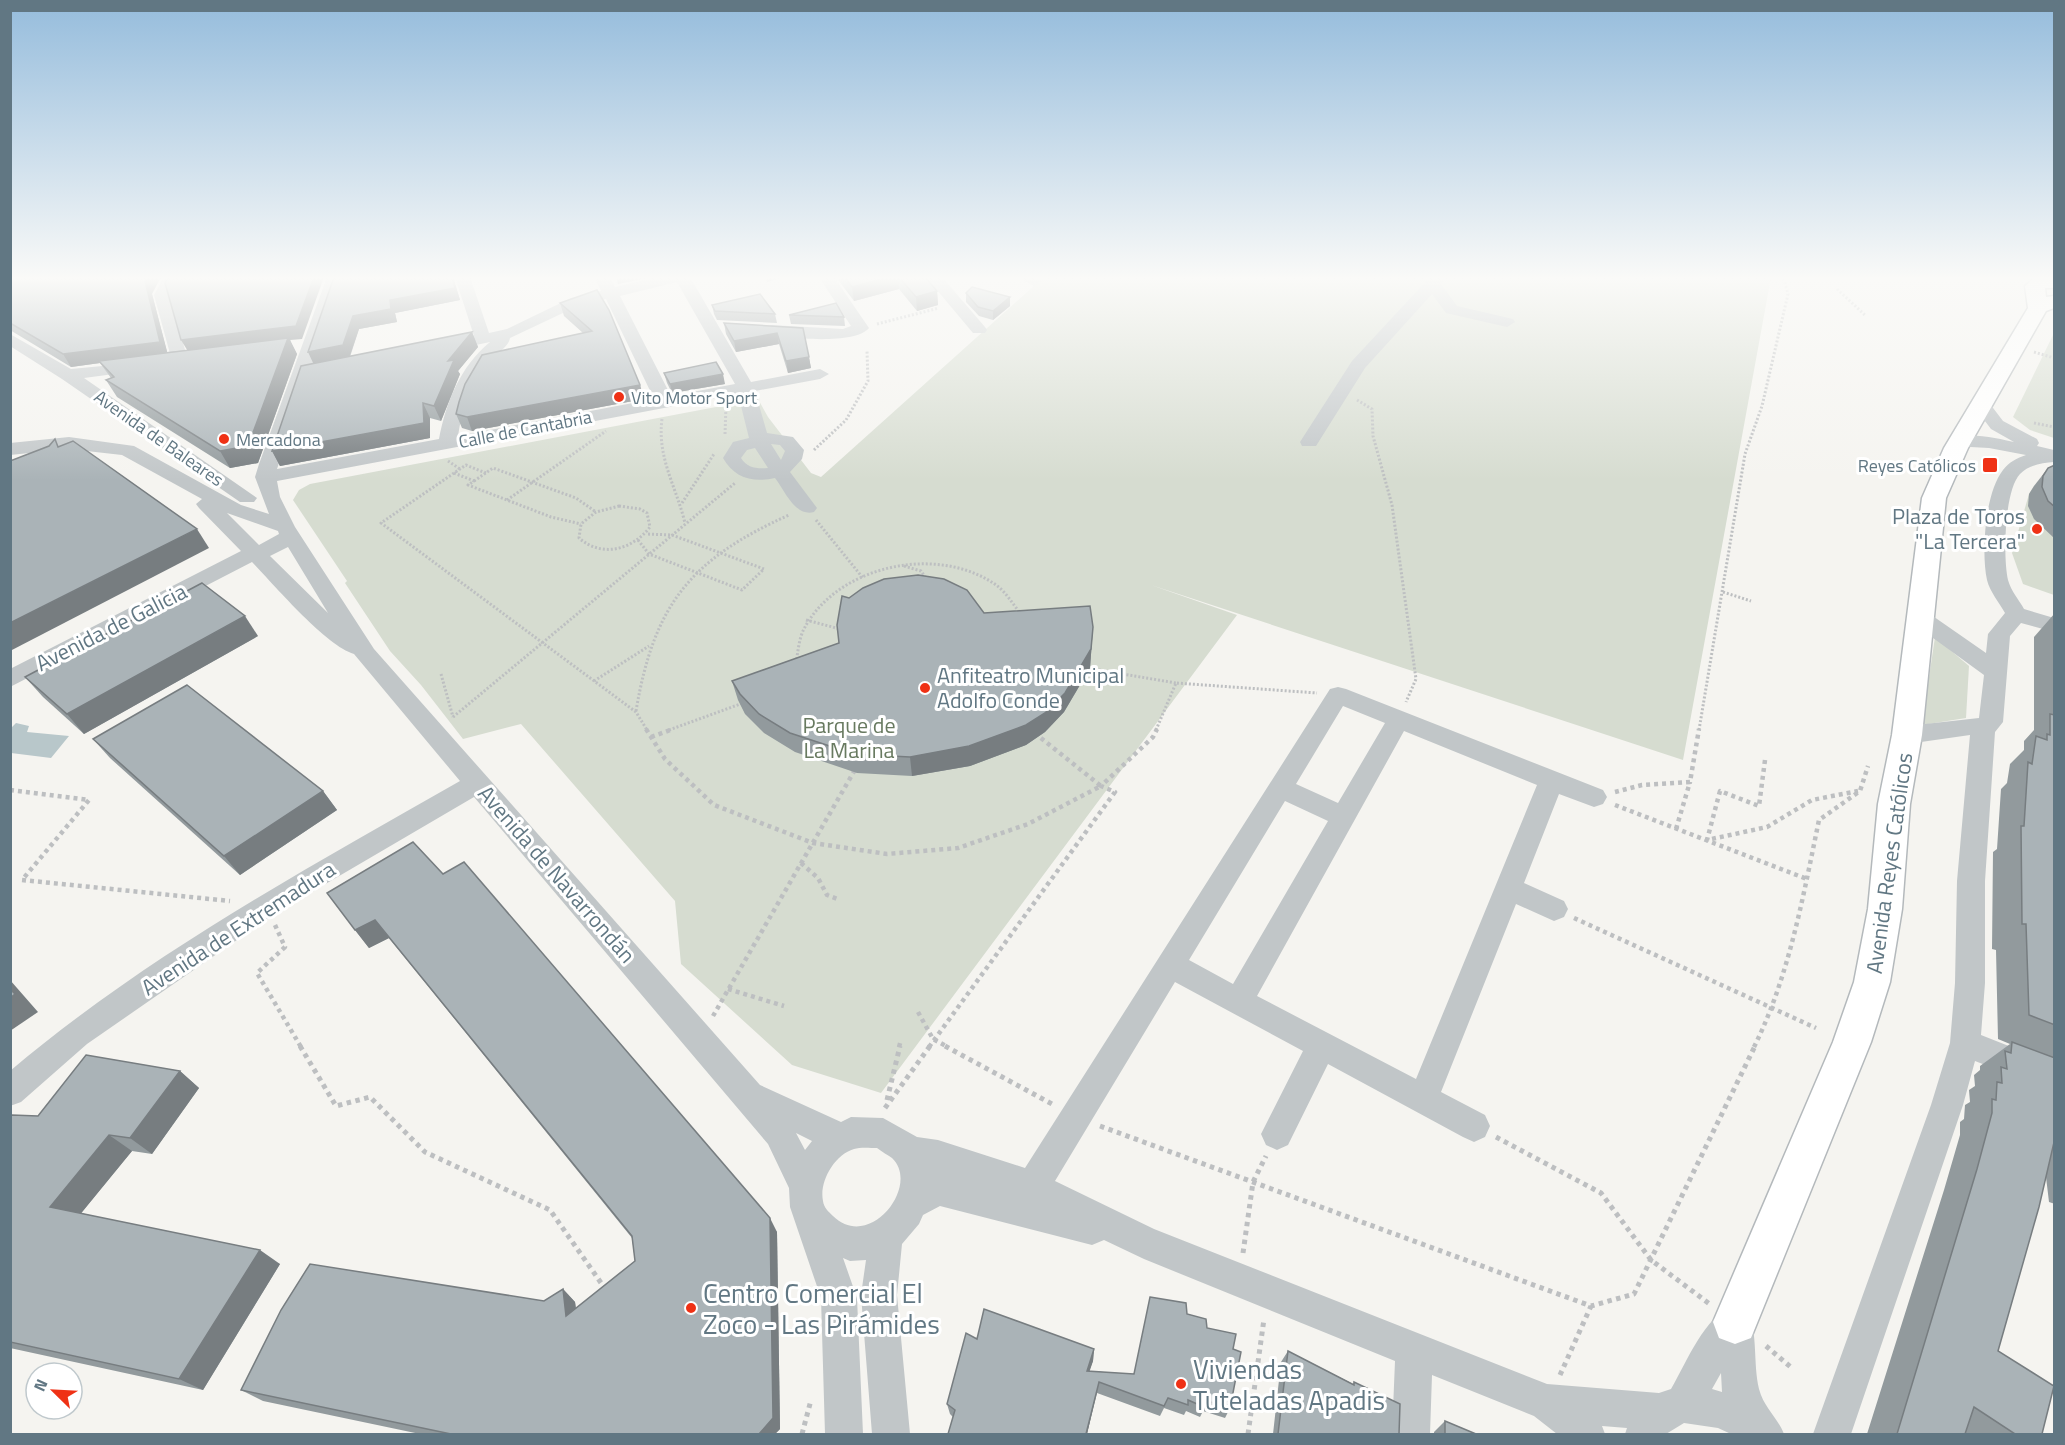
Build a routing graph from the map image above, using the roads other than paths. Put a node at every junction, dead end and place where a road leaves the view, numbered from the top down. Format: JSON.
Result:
{"nodes":[{"id":1,"x":19,"y":344,"type":"edge"},
{"id":2,"x":181,"y":344,"type":"edge"},
{"id":3,"x":304,"y":344,"type":"edge"},
{"id":4,"x":456,"y":344,"type":"edge"},
{"id":5,"x":497,"y":344,"type":"edge"},
{"id":6,"x":636,"y":344,"type":"edge"},
{"id":7,"x":722,"y":344,"type":"edge"},
{"id":8,"x":1377,"y":344,"type":"edge"},
{"id":9,"x":2013,"y":344,"type":"edge"},
{"id":10,"x":428,"y":350,"type":"edge"},
{"id":11,"x":820,"y":374,"type":"dead end"},
{"id":12,"x":68,"y":375,"type":"junction"},
{"id":13,"x":745,"y":386,"type":"junction"},
{"id":14,"x":665,"y":403,"type":"junction"},
{"id":15,"x":1981,"y":404,"type":"junction"},
{"id":16,"x":759,"y":439,"type":"junction"},
{"id":17,"x":69,"y":442,"type":"junction"},
{"id":18,"x":1309,"y":442,"type":"dead end"},
{"id":19,"x":1959,"y":442,"type":"junction"},
{"id":20,"x":447,"y":444,"type":"junction"},
{"id":21,"x":10,"y":449,"type":"edge"},
{"id":22,"x":2050,"y":452,"type":"edge"},
{"id":23,"x":37,"y":466,"type":"edge"},
{"id":24,"x":171,"y":472,"type":"junction"},
{"id":25,"x":265,"y":477,"type":"junction"},
{"id":26,"x":784,"y":478,"type":"junction"},
{"id":27,"x":247,"y":498,"type":"dead end"},
{"id":28,"x":807,"y":508,"type":"road end"},
{"id":29,"x":284,"y":529,"type":"junction"},
{"id":30,"x":250,"y":546,"type":"junction"},
{"id":31,"x":2016,"y":614,"type":"junction"},
{"id":32,"x":1919,"y":617,"type":"junction"},
{"id":33,"x":2055,"y":625,"type":"edge"},
{"id":34,"x":366,"y":655,"type":"junction"},
{"id":35,"x":1996,"y":672,"type":"junction"},
{"id":36,"x":10,"y":679,"type":"edge"},
{"id":37,"x":1399,"y":719,"type":"junction"},
{"id":38,"x":1983,"y":728,"type":"junction"},
{"id":39,"x":1907,"y":735,"type":"junction"},
{"id":40,"x":1552,"y":780,"type":"junction"},
{"id":41,"x":477,"y":783,"type":"junction"},
{"id":42,"x":1280,"y":788,"type":"junction"},
{"id":43,"x":1594,"y":797,"type":"road end"},
{"id":44,"x":1344,"y":817,"type":"junction"},
{"id":45,"x":1508,"y":888,"type":"junction"},
{"id":46,"x":1565,"y":914,"type":"road end"},
{"id":47,"x":1170,"y":965,"type":"junction"},
{"id":48,"x":1239,"y":1001,"type":"junction"},
{"id":49,"x":1965,"y":1043,"type":"junction"},
{"id":50,"x":1322,"y":1045,"type":"junction"},
{"id":51,"x":2055,"y":1078,"type":"edge"},
{"id":52,"x":10,"y":1091,"type":"edge"},
{"id":53,"x":748,"y":1094,"type":"junction"},
{"id":54,"x":1423,"y":1099,"type":"junction"},
{"id":55,"x":1474,"y":1126,"type":"road end"},
{"id":56,"x":841,"y":1137,"type":"junction"},
{"id":57,"x":1272,"y":1143,"type":"road end"},
{"id":58,"x":908,"y":1152,"type":"junction"},
{"id":59,"x":805,"y":1184,"type":"junction"},
{"id":60,"x":1032,"y":1187,"type":"junction"},
{"id":61,"x":914,"y":1202,"type":"junction"},
{"id":62,"x":814,"y":1224,"type":"junction"},
{"id":63,"x":886,"y":1236,"type":"junction"},
{"id":64,"x":1144,"y":1242,"type":"junction"},
{"id":65,"x":1725,"y":1315,"type":"junction"},
{"id":66,"x":1414,"y":1350,"type":"junction"},
{"id":67,"x":1547,"y":1403,"type":"junction"},
{"id":68,"x":1662,"y":1417,"type":"edge"},
{"id":69,"x":1761,"y":1431,"type":"edge"},
{"id":70,"x":844,"y":1434,"type":"edge"},
{"id":71,"x":891,"y":1434,"type":"edge"},
{"id":72,"x":1411,"y":1434,"type":"edge"},
{"id":73,"x":1586,"y":1434,"type":"edge"},
{"id":74,"x":1832,"y":1434,"type":"edge"}],
"edges":[{"from":1,"to":12,"type":"street","name":"Avenida de Baleares"},
{"from":2,"to":12,"type":"street"},
{"from":3,"to":25,"type":"street"},
{"from":4,"to":10,"type":"street"},
{"from":5,"to":20,"type":"street"},
{"from":6,"to":14,"type":"street"},
{"from":7,"to":13,"type":"street"},
{"from":8,"to":18,"type":"street"},
{"from":9,"to":15,"type":"main road","name":"Avenida Reyes Católicos"},
{"from":11,"to":13,"type":"street","name":"Calle de Cantabria"},
{"from":12,"to":27,"type":"street","name":"Avenida de Baleares"},
{"from":13,"to":14,"type":"street","name":"Calle de Cantabria"},
{"from":13,"to":16,"type":"street"},
{"from":14,"to":20,"type":"street","name":"Calle de Cantabria"},
{"from":15,"to":19,"type":"main road","name":"Avenida Reyes Católicos"},
{"from":15,"to":22,"type":"street"},
{"from":16,"to":26,"type":"street"},
{"from":16,"to":26,"type":"street"},
{"from":17,"to":21,"type":"street","name":"Avenida de Navarrondán"},
{"from":17,"to":23,"type":"street"},
{"from":17,"to":24,"type":"street","name":"Avenida de Navarrondán"},
{"from":19,"to":22,"type":"street"},
{"from":19,"to":32,"type":"main road","name":"Avenida Reyes Católicos"},
{"from":20,"to":25,"type":"street","name":"Calle de Cantabria"},
{"from":22,"to":31,"type":"street"},
{"from":24,"to":29,"type":"street","name":"Avenida de Navarrondán"},
{"from":24,"to":30,"type":"street","name":"Avenida de Navarrondán"},
{"from":25,"to":29,"type":"street"},
{"from":26,"to":28,"type":"street"},
{"from":29,"to":30,"type":"street","name":"Avenida de Galicia"},
{"from":29,"to":34,"type":"street","name":"Avenida de Navarrondán"},
{"from":30,"to":34,"type":"street","name":"Avenida de Navarrondán"},
{"from":30,"to":36,"type":"street","name":"Avenida de Galicia"},
{"from":31,"to":33,"type":"street"},
{"from":31,"to":35,"type":"street"},
{"from":32,"to":35,"type":"street"},
{"from":32,"to":39,"type":"main road","name":"Avenida Reyes Católicos"},
{"from":34,"to":41,"type":"street","name":"Avenida de Navarrondán"},
{"from":35,"to":38,"type":"street"},
{"from":37,"to":40,"type":"street"},
{"from":37,"to":42,"type":"street"},
{"from":37,"to":44,"type":"street"},
{"from":38,"to":39,"type":"street"},
{"from":38,"to":49,"type":"street"},
{"from":39,"to":65,"type":"main road","name":"Avenida Reyes Católicos"},
{"from":40,"to":43,"type":"street"},
{"from":40,"to":45,"type":"street"},
{"from":41,"to":52,"type":"street","name":"Avenida de Extremadura"},
{"from":41,"to":53,"type":"street","name":"Avenida de Navarrondán"},
{"from":42,"to":44,"type":"street"},
{"from":42,"to":47,"type":"street"},
{"from":44,"to":48,"type":"street"},
{"from":45,"to":46,"type":"street"},
{"from":45,"to":54,"type":"street"},
{"from":47,"to":48,"type":"street"},
{"from":47,"to":60,"type":"street"},
{"from":48,"to":50,"type":"street"},
{"from":49,"to":51,"type":"street"},
{"from":49,"to":74,"type":"street"},
{"from":50,"to":54,"type":"street"},
{"from":50,"to":57,"type":"street"},
{"from":53,"to":56,"type":"street","name":"Avenida de Navarrondán"},
{"from":53,"to":59,"type":"street","name":"Avenida de Navarrondán"},
{"from":54,"to":55,"type":"street"},
{"from":56,"to":58,"type":"street"},
{"from":56,"to":59,"type":"street"},
{"from":58,"to":60,"type":"street"},
{"from":58,"to":61,"type":"street"},
{"from":59,"to":62,"type":"street"},
{"from":60,"to":64,"type":"street"},
{"from":61,"to":63,"type":"street"},
{"from":61,"to":64,"type":"street"},
{"from":62,"to":63,"type":"street"},
{"from":62,"to":70,"type":"street"},
{"from":63,"to":71,"type":"street"},
{"from":64,"to":66,"type":"street"},
{"from":65,"to":68,"type":"street","name":"Avenida Reyes Católicos"},
{"from":65,"to":69,"type":"street"},
{"from":66,"to":67,"type":"street"},
{"from":66,"to":72,"type":"street"},
{"from":67,"to":68,"type":"street"},
{"from":67,"to":73,"type":"street"},
{"from":68,"to":69,"type":"street"}]}
